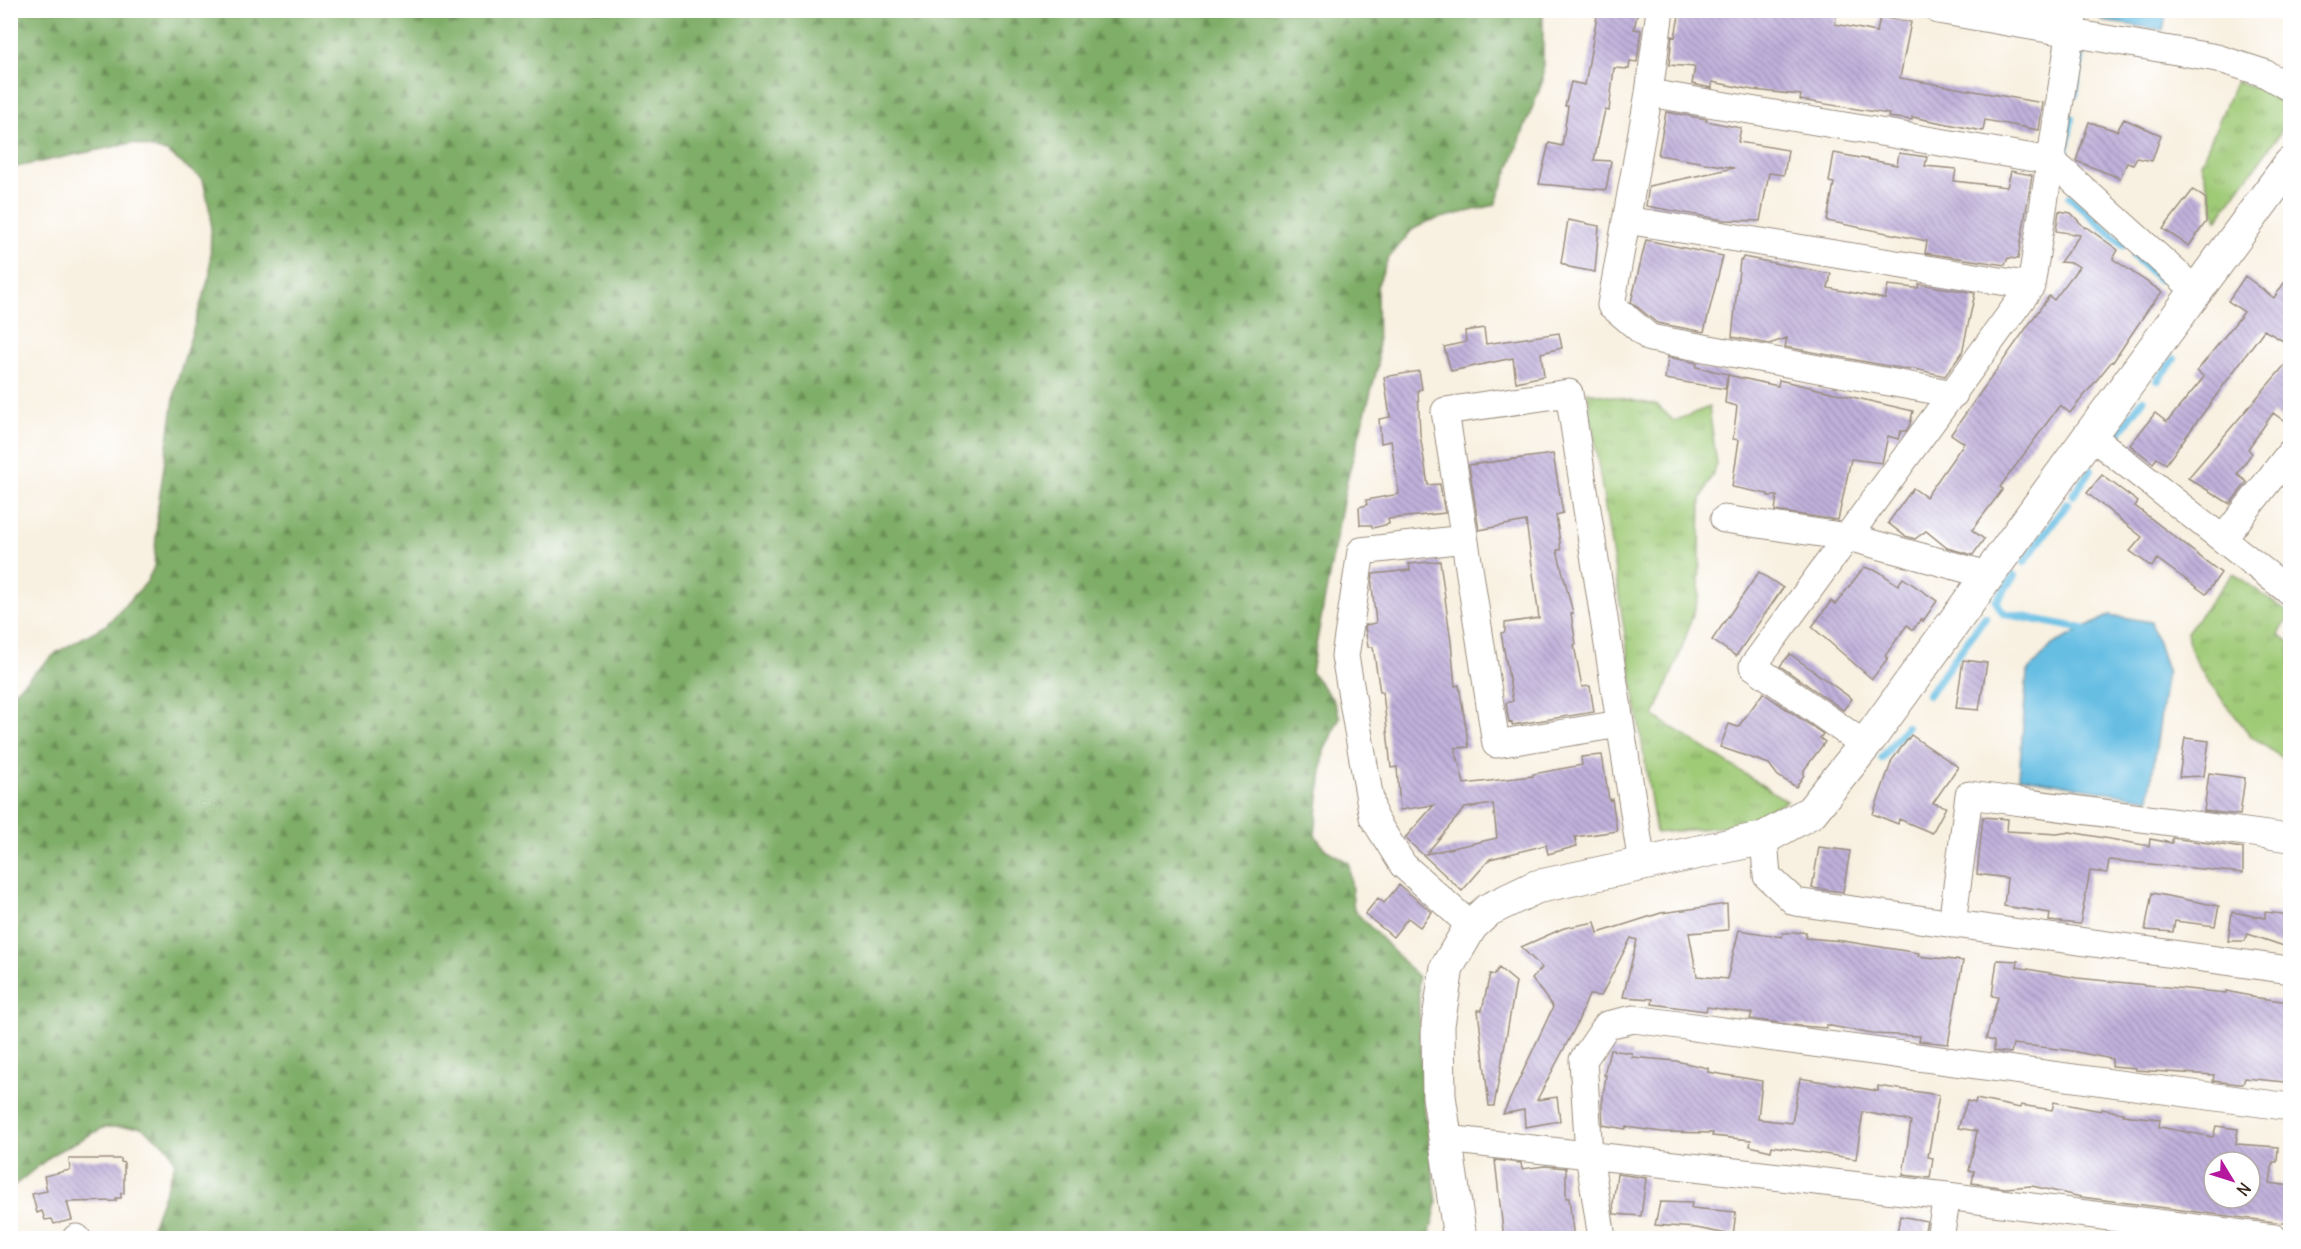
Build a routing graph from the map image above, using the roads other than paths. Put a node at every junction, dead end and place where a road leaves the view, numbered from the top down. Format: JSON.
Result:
{"nodes":[{"id":1,"x":1660,"y":10,"type":"edge"},
{"id":2,"x":1938,"y":10,"type":"edge"},
{"id":3,"x":2072,"y":21,"type":"edge"},
{"id":4,"x":2290,"y":88,"type":"edge"},
{"id":5,"x":1649,"y":93,"type":"junction"},
{"id":6,"x":2052,"y":161,"type":"junction"},
{"id":7,"x":2290,"y":164,"type":"edge"},
{"id":8,"x":1626,"y":220,"type":"junction"},
{"id":9,"x":2031,"y":286,"type":"junction"},
{"id":10,"x":2196,"y":291,"type":"junction"},
{"id":11,"x":1954,"y":393,"type":"junction"},
{"id":12,"x":2090,"y":435,"type":"junction"},
{"id":13,"x":2290,"y":453,"type":"edge"},
{"id":14,"x":1724,"y":519,"type":"dead end"},
{"id":15,"x":1848,"y":537,"type":"junction"},
{"id":16,"x":2223,"y":539,"type":"junction"},
{"id":17,"x":1464,"y":540,"type":"junction"},
{"id":18,"x":1988,"y":575,"type":"junction"},
{"id":19,"x":2290,"y":592,"type":"edge"},
{"id":20,"x":1620,"y":724,"type":"junction"},
{"id":21,"x":1865,"y":745,"type":"junction"},
{"id":22,"x":1764,"y":838,"type":"junction"},
{"id":23,"x":2290,"y":838,"type":"edge"},
{"id":24,"x":1642,"y":864,"type":"junction"},
{"id":25,"x":1952,"y":924,"type":"junction"},
{"id":26,"x":1471,"y":926,"type":"junction"},
{"id":27,"x":2290,"y":970,"type":"edge"},
{"id":28,"x":2290,"y":1107,"type":"edge"},
{"id":29,"x":1447,"y":1139,"type":"junction"},
{"id":30,"x":1588,"y":1155,"type":"junction"},
{"id":31,"x":1947,"y":1196,"type":"junction"},
{"id":32,"x":1460,"y":1239,"type":"edge"},
{"id":33,"x":1602,"y":1239,"type":"edge"},
{"id":34,"x":1941,"y":1239,"type":"edge"},
{"id":35,"x":2274,"y":1239,"type":"edge"}],
"edges":[{"from":1,"to":5,"type":"street"},
{"from":2,"to":3,"type":"street"},
{"from":3,"to":4,"type":"street"},
{"from":3,"to":6,"type":"street"},
{"from":5,"to":6,"type":"street"},
{"from":5,"to":8,"type":"street"},
{"from":6,"to":9,"type":"street"},
{"from":6,"to":10,"type":"street"},
{"from":7,"to":10,"type":"street"},
{"from":8,"to":9,"type":"street"},
{"from":8,"to":11,"type":"street"},
{"from":9,"to":11,"type":"street"},
{"from":10,"to":12,"type":"street"},
{"from":11,"to":15,"type":"street"},
{"from":12,"to":16,"type":"street"},
{"from":12,"to":18,"type":"street"},
{"from":13,"to":16,"type":"street"},
{"from":14,"to":15,"type":"street"},
{"from":15,"to":18,"type":"street"},
{"from":15,"to":21,"type":"street"},
{"from":16,"to":19,"type":"street"},
{"from":17,"to":20,"type":"street"},
{"from":17,"to":20,"type":"street"},
{"from":17,"to":26,"type":"street"},
{"from":18,"to":21,"type":"street"},
{"from":20,"to":24,"type":"street"},
{"from":21,"to":22,"type":"street"},
{"from":22,"to":24,"type":"street"},
{"from":22,"to":25,"type":"street"},
{"from":23,"to":25,"type":"street"},
{"from":24,"to":26,"type":"street"},
{"from":25,"to":27,"type":"street"},
{"from":26,"to":29,"type":"street"},
{"from":28,"to":30,"type":"street"},
{"from":29,"to":30,"type":"street"},
{"from":29,"to":32,"type":"street"},
{"from":30,"to":31,"type":"street"},
{"from":30,"to":33,"type":"street"},
{"from":31,"to":34,"type":"street"},
{"from":31,"to":35,"type":"street"}]}
